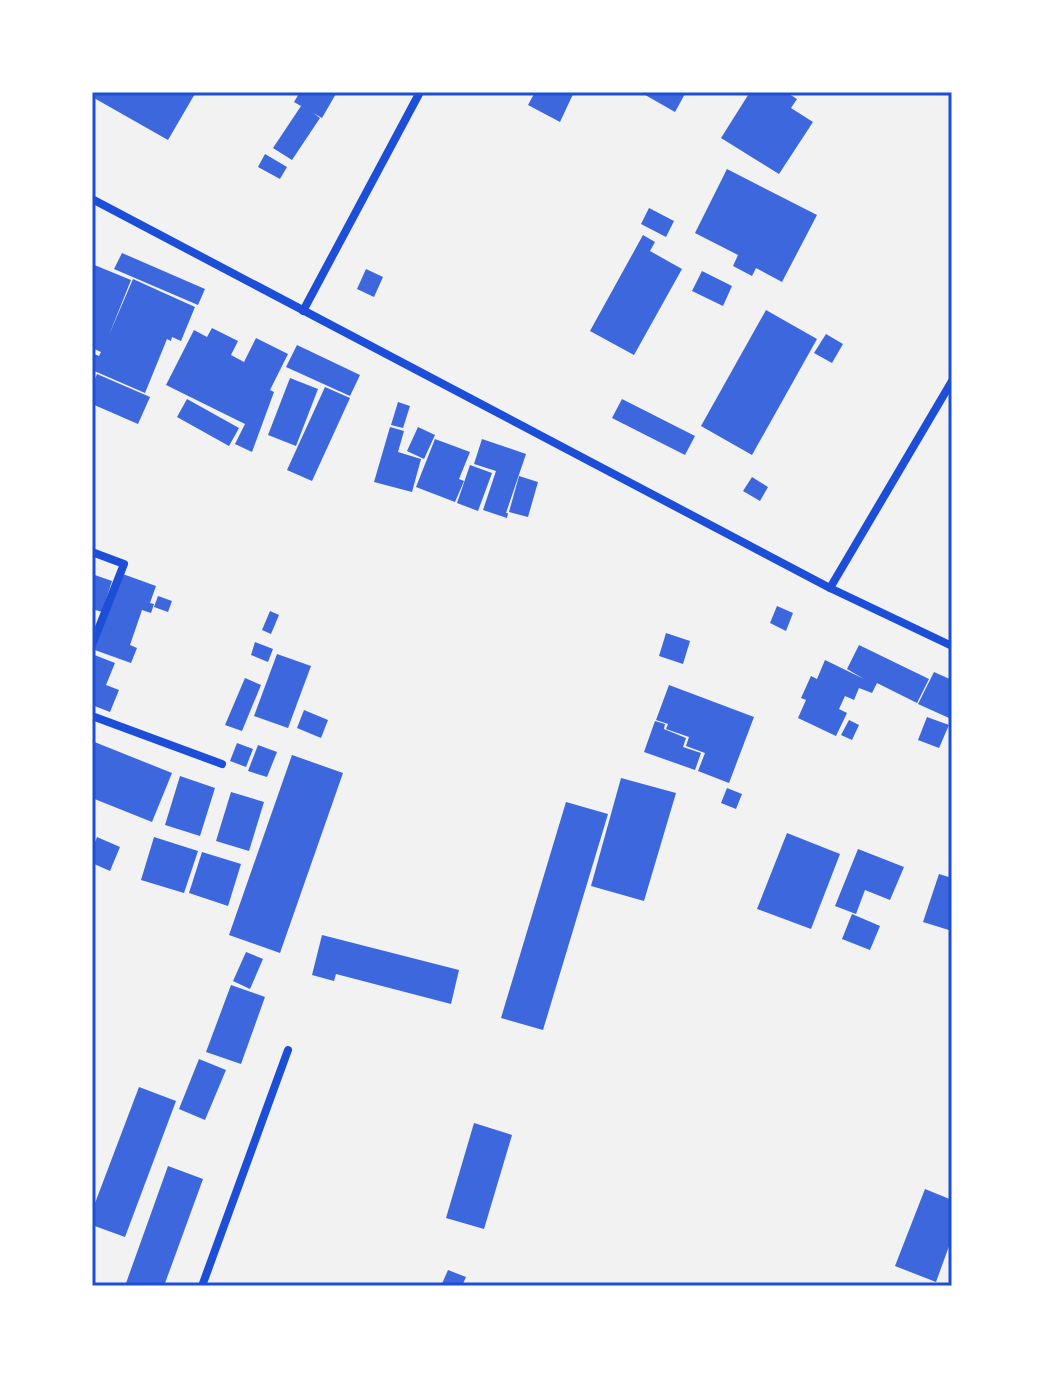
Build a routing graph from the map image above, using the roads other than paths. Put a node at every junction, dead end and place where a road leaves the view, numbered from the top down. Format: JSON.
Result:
{"nodes":[{"id":1,"x":420,"y":92,"type":"edge"},
{"id":2,"x":92,"y":199,"type":"edge"},
{"id":3,"x":303,"y":311,"type":"junction"},
{"id":4,"x":952,"y":381,"type":"edge"},
{"id":5,"x":92,"y":552,"type":"edge"},
{"id":6,"x":830,"y":588,"type":"junction"},
{"id":7,"x":92,"y":645,"type":"edge"},
{"id":8,"x":952,"y":646,"type":"edge"},
{"id":9,"x":92,"y":716,"type":"edge"},
{"id":10,"x":222,"y":764,"type":"dead end"},
{"id":11,"x":288,"y":1050,"type":"dead end"},
{"id":12,"x":202,"y":1286,"type":"edge"}],
"edges":[{"from":1,"to":3,"type":"street"},
{"from":2,"to":3,"type":"street"},
{"from":3,"to":6,"type":"street"},
{"from":4,"to":6,"type":"street"},
{"from":5,"to":7,"type":"street"},
{"from":6,"to":8,"type":"street"},
{"from":9,"to":10,"type":"street"},
{"from":11,"to":12,"type":"street"}]}
